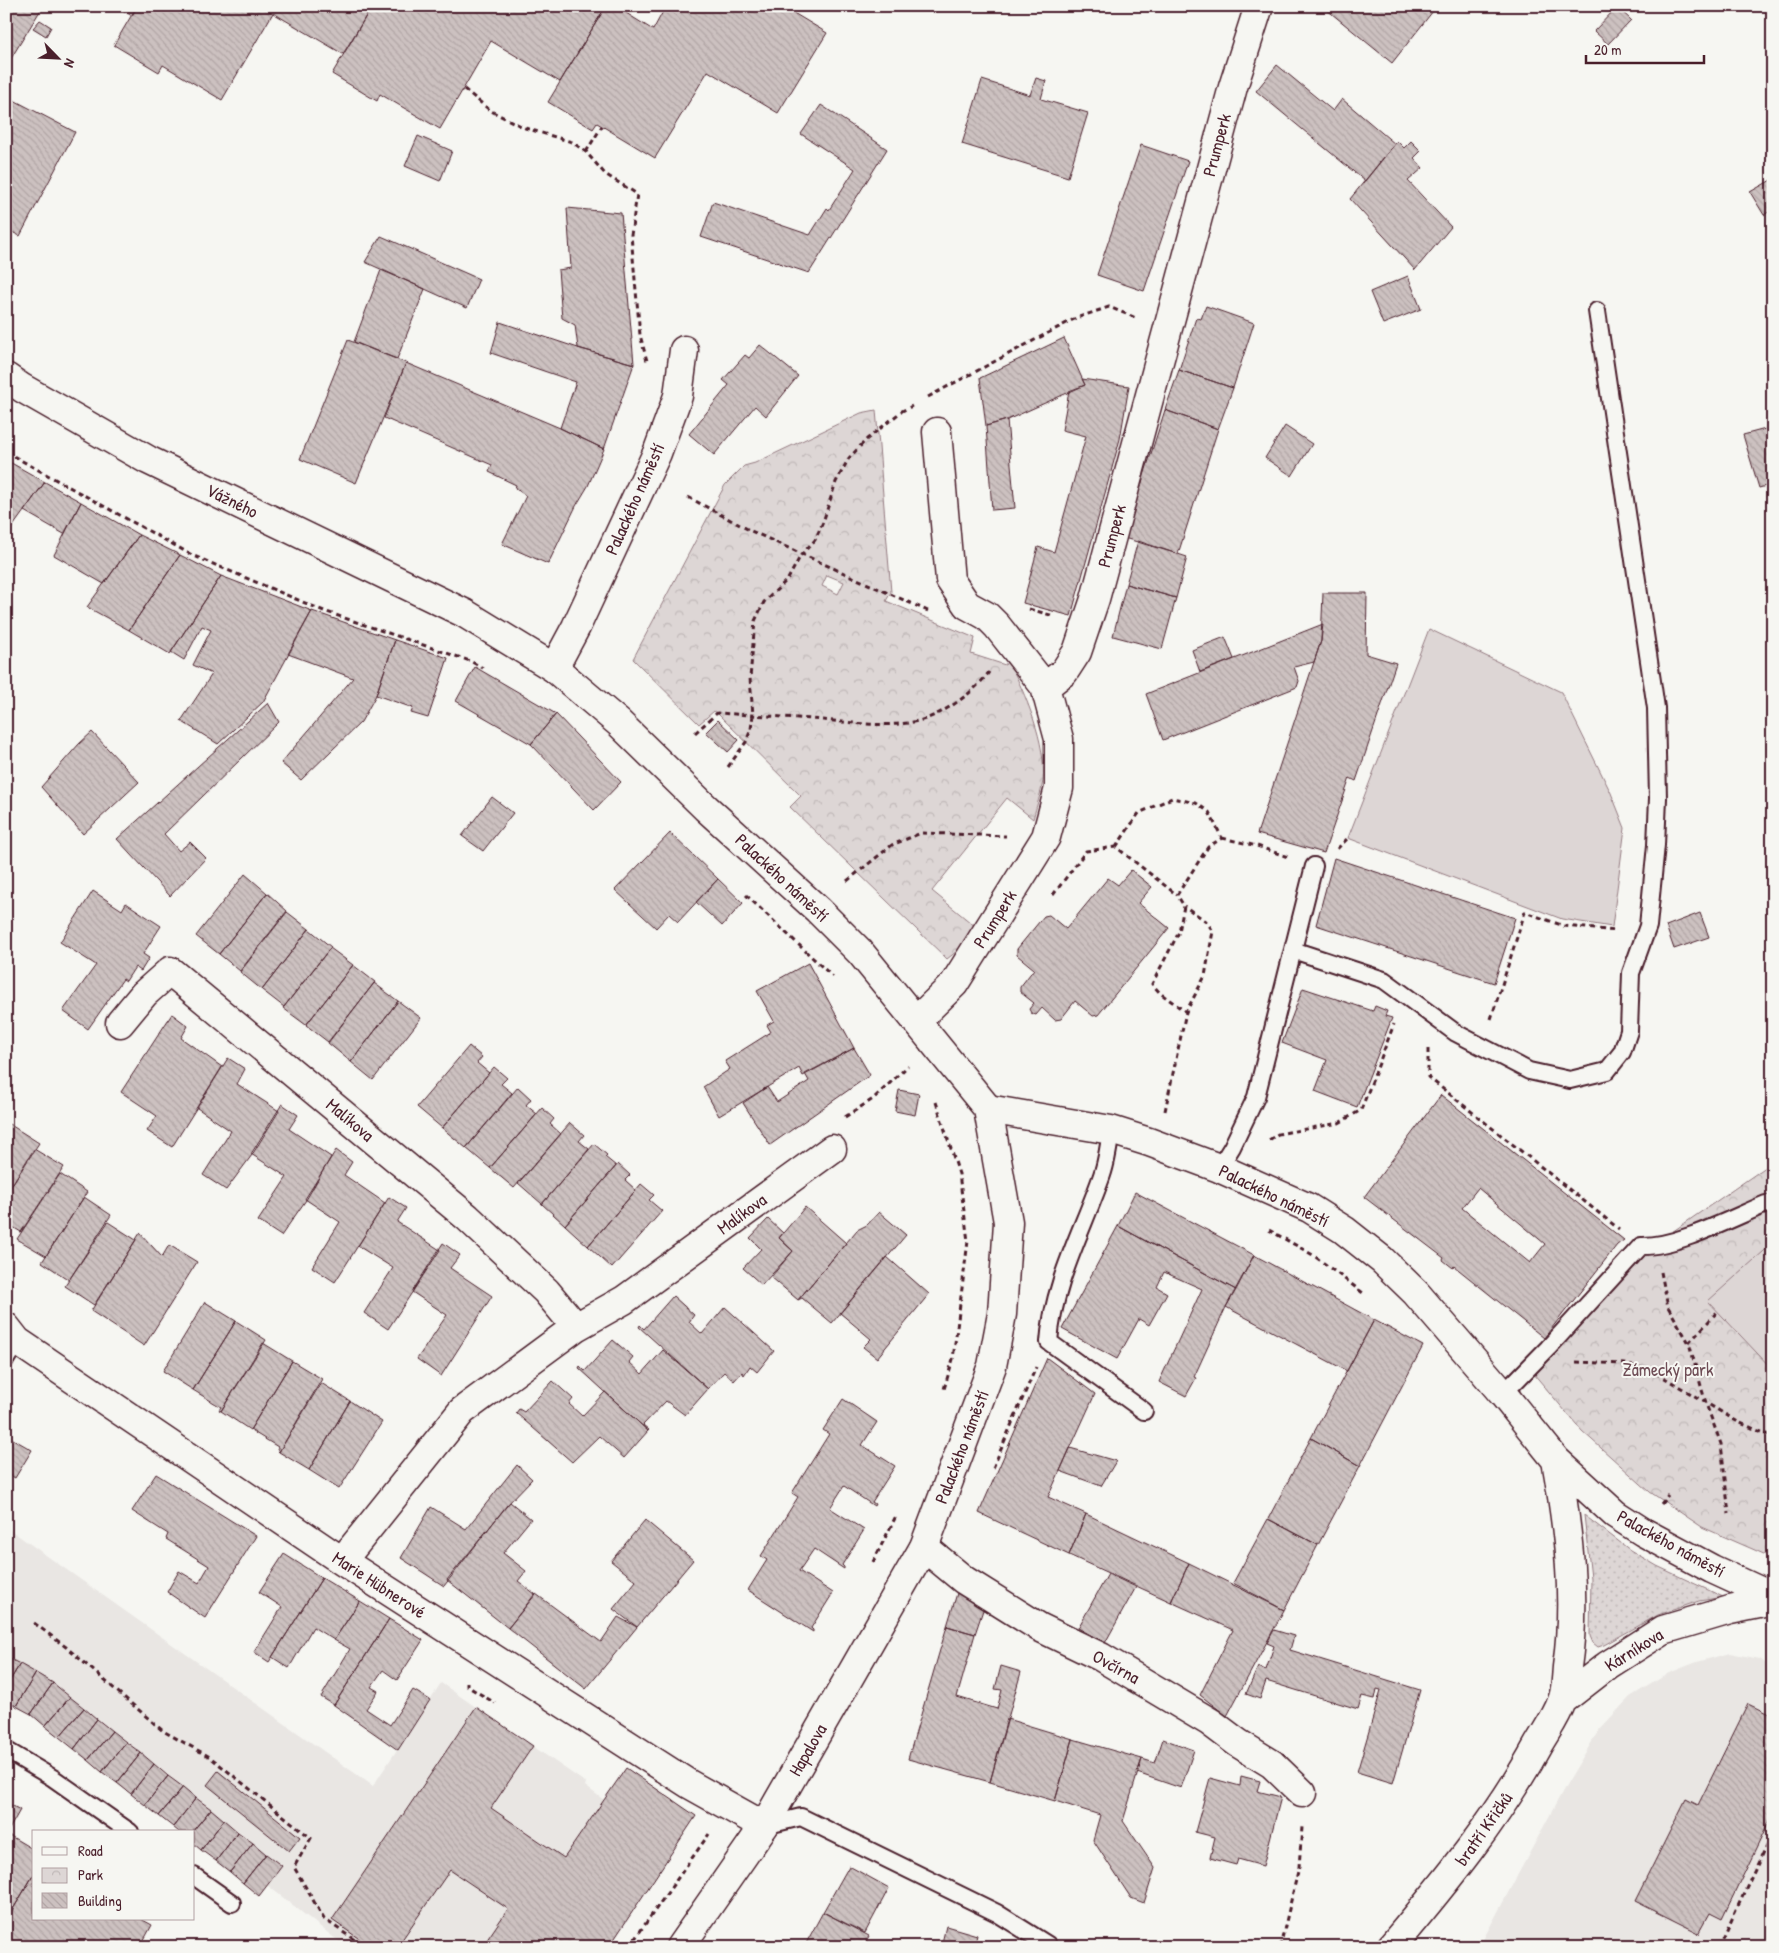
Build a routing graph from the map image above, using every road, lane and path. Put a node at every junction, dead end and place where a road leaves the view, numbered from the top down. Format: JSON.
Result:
{"nodes":[{"id":1,"x":1259,"y":6,"type":"edge"},
{"id":2,"x":464,"y":89,"type":"dead end"},
{"id":3,"x":602,"y":126,"type":"dead end"},
{"id":4,"x":586,"y":152,"type":"junction"},
{"id":5,"x":1597,"y":311,"type":"dead end"},
{"id":6,"x":1166,"y":332,"type":"junction"},
{"id":7,"x":684,"y":350,"type":"dead end"},
{"id":8,"x":647,"y":364,"type":"dead end"},
{"id":9,"x":6,"y":377,"type":"edge"},
{"id":10,"x":937,"y":432,"type":"dead end"},
{"id":11,"x":6,"y":452,"type":"edge"},
{"id":12,"x":688,"y":497,"type":"dead end"},
{"id":13,"x":801,"y":554,"type":"junction"},
{"id":14,"x":464,"y":613,"type":"joint"},
{"id":15,"x":932,"y":613,"type":"dead end"},
{"id":16,"x":1087,"y":625,"type":"junction"},
{"id":17,"x":1004,"y":635,"type":"junction"},
{"id":18,"x":554,"y":668,"type":"junction"},
{"id":19,"x":486,"y":670,"type":"dead end"},
{"id":20,"x":1045,"y":687,"type":"junction"},
{"id":21,"x":753,"y":715,"type":"junction"},
{"id":22,"x":695,"y":733,"type":"dead end"},
{"id":23,"x":728,"y":767,"type":"dead end"},
{"id":24,"x":1046,"y":838,"type":"junction"},
{"id":25,"x":1222,"y":838,"type":"junction"},
{"id":26,"x":1257,"y":846,"type":"dead end"},
{"id":27,"x":1116,"y":847,"type":"junction"},
{"id":28,"x":1086,"y":852,"type":"junction"},
{"id":29,"x":1314,"y":866,"type":"dead end"},
{"id":30,"x":847,"y":881,"type":"dead end"},
{"id":31,"x":741,"y":890,"type":"dead end"},
{"id":32,"x":1177,"y":895,"type":"junction"},
{"id":33,"x":1050,"y":899,"type":"dead end"},
{"id":34,"x":1184,"y":906,"type":"junction"},
{"id":35,"x":1645,"y":934,"type":"junction"},
{"id":36,"x":1293,"y":950,"type":"junction"},
{"id":37,"x":835,"y":979,"type":"dead end"},
{"id":38,"x":1405,"y":995,"type":"junction"},
{"id":39,"x":1186,"y":1012,"type":"junction"},
{"id":40,"x":1428,"y":1012,"type":"junction"},
{"id":41,"x":916,"y":1021,"type":"junction"},
{"id":42,"x":120,"y":1024,"type":"dead end"},
{"id":43,"x":1482,"y":1047,"type":"junction"},
{"id":44,"x":914,"y":1060,"type":"dead end"},
{"id":45,"x":932,"y":1094,"type":"dead end"},
{"id":46,"x":988,"y":1109,"type":"junction"},
{"id":47,"x":1163,"y":1119,"type":"dead end"},
{"id":48,"x":1112,"y":1130,"type":"junction"},
{"id":49,"x":1278,"y":1134,"type":"dead end"},
{"id":50,"x":832,"y":1149,"type":"joint"},
{"id":51,"x":1219,"y":1168,"type":"junction"},
{"id":52,"x":1773,"y":1204,"type":"edge"},
{"id":53,"x":1268,"y":1229,"type":"dead end"},
{"id":54,"x":1648,"y":1246,"type":"junction"},
{"id":55,"x":1365,"y":1294,"type":"dead end"},
{"id":56,"x":1718,"y":1311,"type":"dead end"},
{"id":57,"x":576,"y":1327,"type":"junction"},
{"id":58,"x":1049,"y":1342,"type":"junction"},
{"id":59,"x":10,"y":1343,"type":"edge"},
{"id":60,"x":1689,"y":1343,"type":"junction"},
{"id":61,"x":1569,"y":1361,"type":"dead end"},
{"id":62,"x":1034,"y":1371,"type":"dead end"},
{"id":63,"x":1504,"y":1394,"type":"junction"},
{"id":64,"x":942,"y":1395,"type":"dead end"},
{"id":65,"x":1706,"y":1404,"type":"junction"},
{"id":66,"x":1144,"y":1411,"type":"dead end"},
{"id":67,"x":1773,"y":1435,"type":"edge"},
{"id":68,"x":1556,"y":1460,"type":"junction"},
{"id":69,"x":1668,"y":1495,"type":"dead end"},
{"id":70,"x":1659,"y":1506,"type":"dead end"},
{"id":71,"x":898,"y":1512,"type":"dead end"},
{"id":72,"x":1729,"y":1514,"type":"dead end"},
{"id":73,"x":924,"y":1547,"type":"junction"},
{"id":74,"x":342,"y":1561,"type":"junction"},
{"id":75,"x":871,"y":1566,"type":"dead end"},
{"id":76,"x":1773,"y":1597,"type":"edge"},
{"id":77,"x":1773,"y":1601,"type":"edge"},
{"id":78,"x":34,"y":1623,"type":"dead end"},
{"id":79,"x":1562,"y":1700,"type":"junction"},
{"id":80,"x":6,"y":1750,"type":"edge"},
{"id":81,"x":1302,"y":1792,"type":"joint"},
{"id":82,"x":738,"y":1811,"type":"junction"},
{"id":83,"x":764,"y":1826,"type":"junction"},
{"id":84,"x":127,"y":1830,"type":"edge"},
{"id":85,"x":1773,"y":1831,"type":"edge"},
{"id":86,"x":195,"y":1877,"type":"edge"},
{"id":87,"x":232,"y":1903,"type":"dead end"},
{"id":88,"x":365,"y":1947,"type":"edge"},
{"id":89,"x":629,"y":1947,"type":"edge"},
{"id":90,"x":680,"y":1947,"type":"edge"},
{"id":91,"x":1047,"y":1947,"type":"edge"},
{"id":92,"x":1280,"y":1947,"type":"edge"},
{"id":93,"x":1391,"y":1947,"type":"edge"},
{"id":94,"x":1719,"y":1947,"type":"edge"}],
"edges":[{"from":1,"to":6,"type":"street","name":"Prumperk"},
{"from":2,"to":4,"type":"path"},
{"from":3,"to":4,"type":"path"},
{"from":4,"to":8,"type":"path"},
{"from":5,"to":35,"type":"lane"},
{"from":6,"to":13,"type":"path"},
{"from":6,"to":16,"type":"street","name":"Prumperk"},
{"from":7,"to":18,"type":"street","name":"Palackého náměstí"},
{"from":9,"to":14,"type":"street","name":"Vážného"},
{"from":10,"to":17,"type":"street"},
{"from":11,"to":19,"type":"path"},
{"from":12,"to":13,"type":"path"},
{"from":13,"to":15,"type":"path"},
{"from":13,"to":21,"type":"path"},
{"from":14,"to":18,"type":"street","name":"Palackého náměstí"},
{"from":16,"to":17,"type":"path"},
{"from":16,"to":20,"type":"street","name":"Prumperk"},
{"from":17,"to":20,"type":"street"},
{"from":17,"to":21,"type":"path"},
{"from":18,"to":41,"type":"street","name":"Palackého náměstí"},
{"from":20,"to":24,"type":"street","name":"Prumperk"},
{"from":21,"to":22,"type":"path"},
{"from":21,"to":23,"type":"path"},
{"from":24,"to":28,"type":"path"},
{"from":24,"to":30,"type":"path"},
{"from":24,"to":41,"type":"street","name":"Prumperk"},
{"from":25,"to":26,"type":"path"},
{"from":25,"to":27,"type":"path"},
{"from":25,"to":32,"type":"path"},
{"from":27,"to":28,"type":"path"},
{"from":27,"to":32,"type":"path"},
{"from":28,"to":33,"type":"path"},
{"from":29,"to":36,"type":"lane"},
{"from":31,"to":37,"type":"path"},
{"from":32,"to":34,"type":"path"},
{"from":34,"to":39,"type":"path"},
{"from":34,"to":39,"type":"path"},
{"from":35,"to":43,"type":"path"},
{"from":35,"to":43,"type":"lane"},
{"from":36,"to":38,"type":"lane"},
{"from":36,"to":51,"type":"lane"},
{"from":38,"to":40,"type":"lane"},
{"from":38,"to":49,"type":"path"},
{"from":39,"to":47,"type":"path"},
{"from":40,"to":43,"type":"lane"},
{"from":40,"to":54,"type":"path"},
{"from":41,"to":46,"type":"street","name":"Palackého náměstí"},
{"from":42,"to":57,"type":"street","name":"Malíkova"},
{"from":44,"to":50,"type":"path"},
{"from":45,"to":64,"type":"path"},
{"from":46,"to":48,"type":"street","name":"Palackého náměstí"},
{"from":46,"to":73,"type":"street","name":"Palackého náměstí"},
{"from":48,"to":51,"type":"street","name":"Palackého náměstí"},
{"from":48,"to":58,"type":"lane"},
{"from":50,"to":57,"type":"street","name":"Malíkova"},
{"from":51,"to":63,"type":"street","name":"Palackého náměstí"},
{"from":52,"to":54,"type":"lane"},
{"from":53,"to":55,"type":"path"},
{"from":54,"to":60,"type":"path"},
{"from":54,"to":63,"type":"lane"},
{"from":56,"to":60,"type":"path"},
{"from":57,"to":74,"type":"street","name":"Malíkova"},
{"from":58,"to":62,"type":"path"},
{"from":58,"to":66,"type":"lane"},
{"from":59,"to":74,"type":"street","name":"Marie Hübnerové"},
{"from":60,"to":65,"type":"path"},
{"from":61,"to":65,"type":"path"},
{"from":63,"to":68,"type":"street","name":"Palackého náměstí"},
{"from":65,"to":67,"type":"path"},
{"from":65,"to":72,"type":"path"},
{"from":68,"to":76,"type":"street","name":"Palackého náměstí"},
{"from":68,"to":79,"type":"street","name":"Palackého náměstí"},
{"from":69,"to":70,"type":"path"},
{"from":71,"to":75,"type":"path"},
{"from":73,"to":81,"type":"street","name":"Ovčírna"},
{"from":73,"to":83,"type":"street","name":"Hapalova"},
{"from":74,"to":82,"type":"street","name":"Marie Hübnerové"},
{"from":77,"to":79,"type":"street","name":"Kárníkova"},
{"from":78,"to":88,"type":"path"},
{"from":79,"to":93,"type":"street","name":"bratří Křičků"},
{"from":80,"to":84,"type":"lane"},
{"from":81,"to":92,"type":"path"},
{"from":82,"to":83,"type":"street","name":"Marie Hübnerové"},
{"from":82,"to":89,"type":"path"},
{"from":83,"to":90,"type":"street","name":"Hapalova"},
{"from":83,"to":91,"type":"lane"},
{"from":85,"to":94,"type":"path"},
{"from":86,"to":87,"type":"lane"}]}
